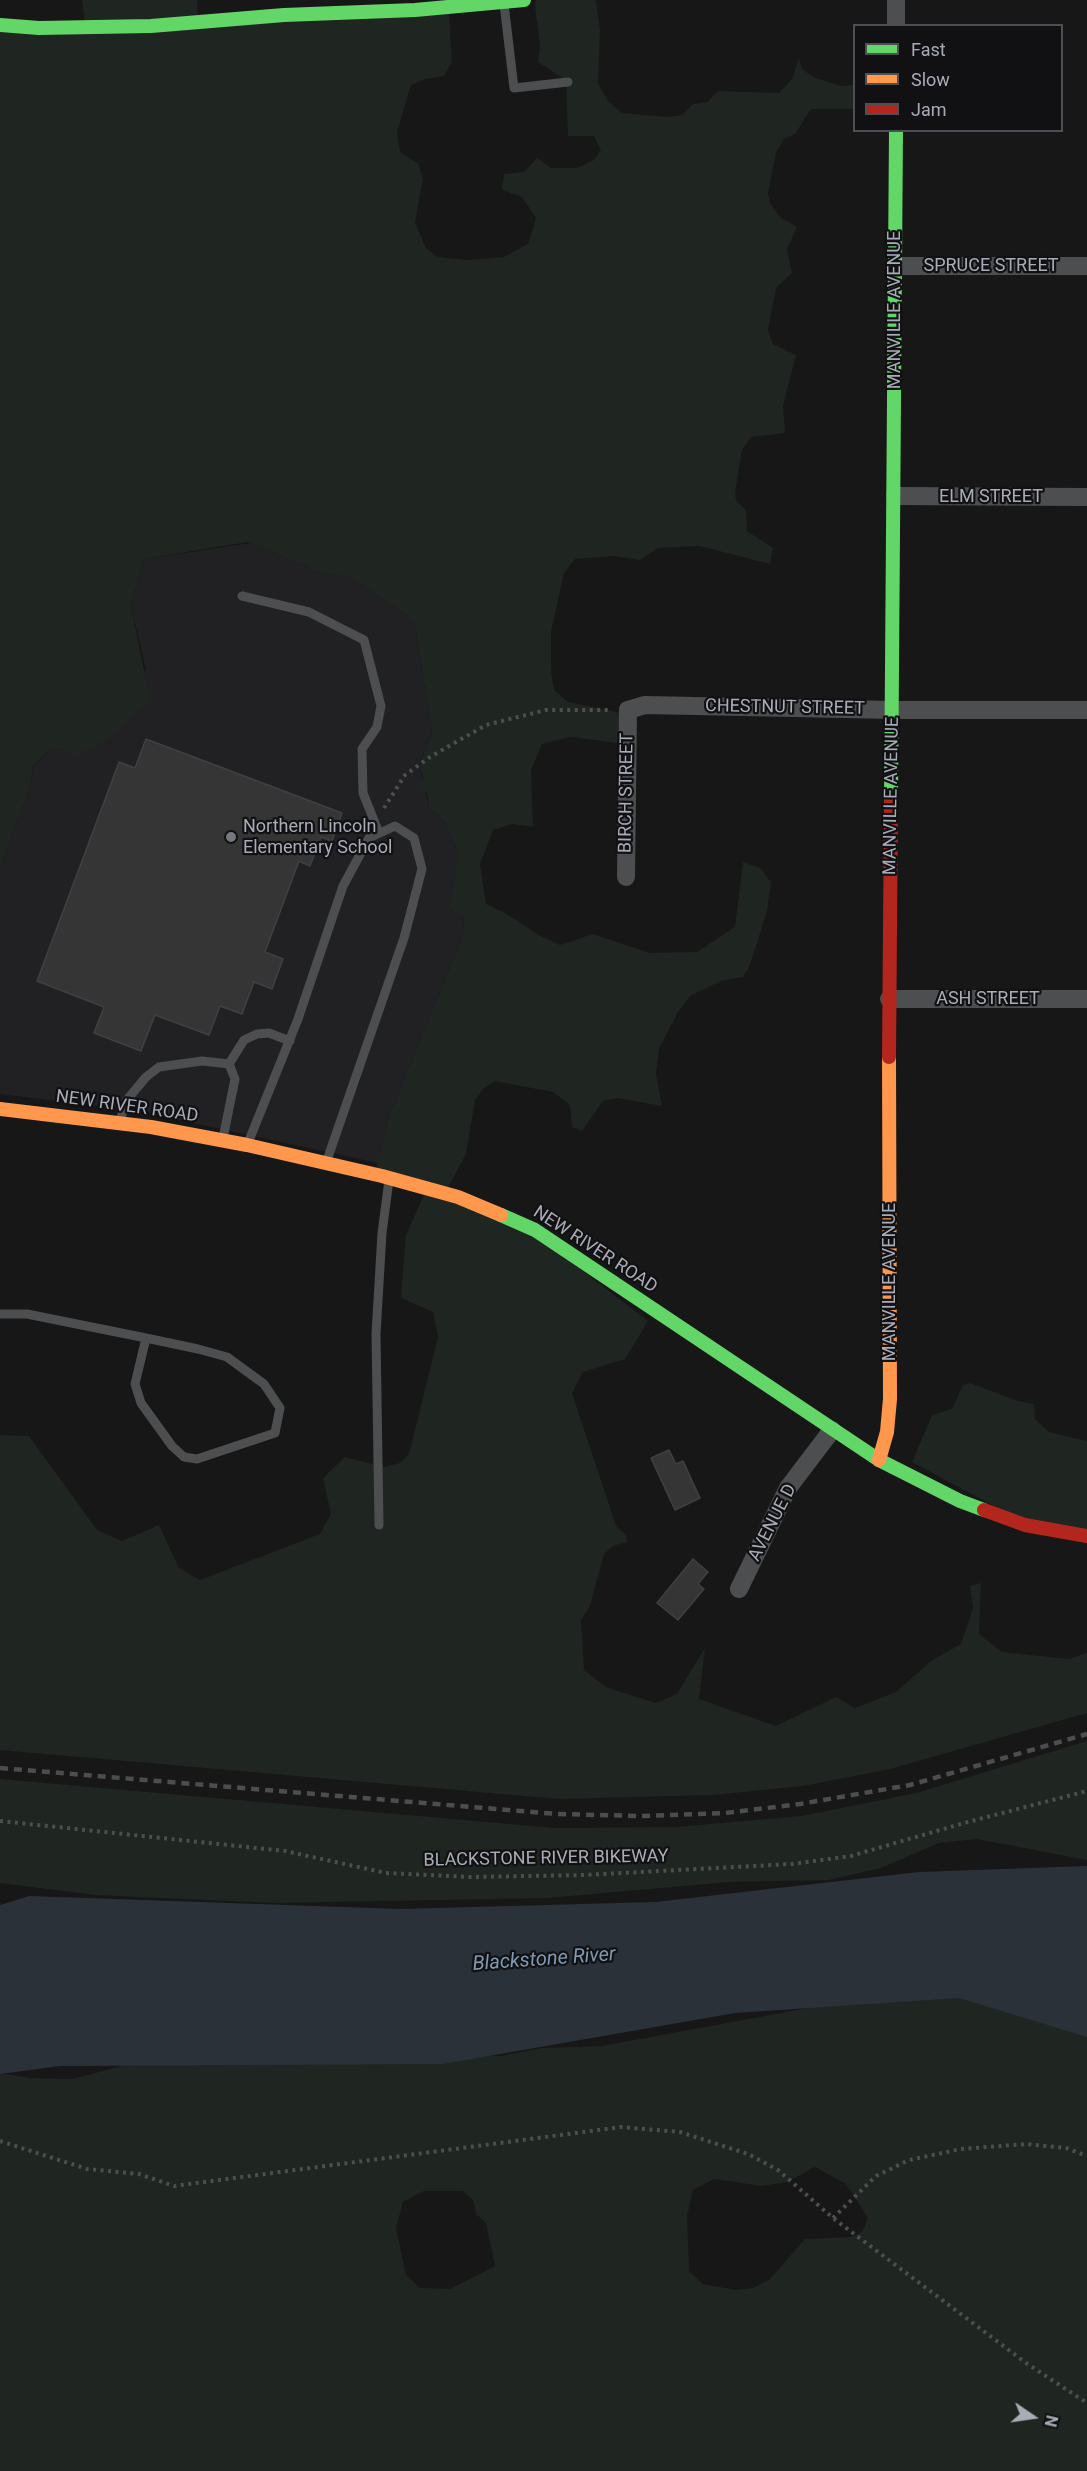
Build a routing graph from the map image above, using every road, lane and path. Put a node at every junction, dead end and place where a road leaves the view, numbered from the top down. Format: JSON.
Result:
{"nodes":[{"id":1,"x":524,"y":0,"type":"edge"},
{"id":2,"x":896,"y":0,"type":"edge"},
{"id":3,"x":504,"y":4,"type":"junction"},
{"id":4,"x":896,"y":24,"type":"edge"},
{"id":5,"x":0,"y":25,"type":"edge"},
{"id":6,"x":568,"y":82,"type":"dead end"},
{"id":7,"x":896,"y":132,"type":"edge"},
{"id":8,"x":895,"y":266,"type":"junction"},
{"id":9,"x":1087,"y":266,"type":"edge"},
{"id":10,"x":895,"y":496,"type":"junction"},
{"id":11,"x":1087,"y":497,"type":"edge"},
{"id":12,"x":242,"y":596,"type":"dead end"},
{"id":13,"x":628,"y":710,"type":"junction"},
{"id":14,"x":893,"y":710,"type":"junction"},
{"id":15,"x":1087,"y":710,"type":"edge"},
{"id":16,"x":379,"y":833,"type":"junction"},
{"id":17,"x":626,"y":877,"type":"dead end"},
{"id":18,"x":889,"y":999,"type":"junction"},
{"id":19,"x":1087,"y":999,"type":"edge"},
{"id":20,"x":290,"y":1041,"type":"junction"},
{"id":21,"x":229,"y":1064,"type":"junction"},
{"id":22,"x":0,"y":1109,"type":"edge"},
{"id":23,"x":120,"y":1122,"type":"junction"},
{"id":24,"x":222,"y":1140,"type":"junction"},
{"id":25,"x":247,"y":1145,"type":"junction"},
{"id":26,"x":326,"y":1162,"type":"junction"},
{"id":27,"x":389,"y":1177,"type":"junction"},
{"id":28,"x":0,"y":1314,"type":"edge"},
{"id":29,"x":146,"y":1338,"type":"junction"},
{"id":30,"x":832,"y":1430,"type":"junction"},
{"id":31,"x":879,"y":1460,"type":"junction"},
{"id":32,"x":379,"y":1525,"type":"dead end"},
{"id":33,"x":1087,"y":1536,"type":"edge"},
{"id":34,"x":739,"y":1589,"type":"dead end"},
{"id":35,"x":1087,"y":1791,"type":"edge"},
{"id":36,"x":0,"y":1821,"type":"edge"},
{"id":37,"x":0,"y":2141,"type":"edge"},
{"id":38,"x":1087,"y":2156,"type":"edge"},
{"id":39,"x":833,"y":2218,"type":"junction"},
{"id":40,"x":1087,"y":2403,"type":"edge"}],
"edges":[{"from":1,"to":3,"type":"street"},
{"from":2,"to":4,"type":"street"},
{"from":3,"to":5,"type":"street"},
{"from":3,"to":6,"type":"lane"},
{"from":7,"to":8,"type":"street","name":"MANVILLE AVENUE"},
{"from":8,"to":9,"type":"street","name":"SPRUCE STREET"},
{"from":8,"to":10,"type":"street","name":"MANVILLE AVENUE"},
{"from":10,"to":11,"type":"street","name":"ELM STREET"},
{"from":10,"to":14,"type":"street","name":"MANVILLE AVENUE"},
{"from":12,"to":16,"type":"lane"},
{"from":13,"to":14,"type":"street","name":"CHESTNUT STREET"},
{"from":13,"to":16,"type":"path"},
{"from":13,"to":17,"type":"street","name":"BIRCH STREET"},
{"from":14,"to":15,"type":"street","name":"CHESTNUT STREET"},
{"from":14,"to":18,"type":"street","name":"MANVILLE AVENUE"},
{"from":16,"to":20,"type":"lane"},
{"from":16,"to":26,"type":"lane"},
{"from":18,"to":19,"type":"street","name":"ASH STREET"},
{"from":18,"to":31,"type":"street","name":"MANVILLE AVENUE"},
{"from":20,"to":21,"type":"lane"},
{"from":20,"to":25,"type":"lane"},
{"from":21,"to":23,"type":"lane"},
{"from":21,"to":24,"type":"lane"},
{"from":22,"to":23,"type":"street","name":"NEW RIVER ROAD"},
{"from":23,"to":24,"type":"street","name":"NEW RIVER ROAD"},
{"from":24,"to":25,"type":"street","name":"NEW RIVER ROAD"},
{"from":25,"to":26,"type":"street","name":"NEW RIVER ROAD"},
{"from":26,"to":27,"type":"street","name":"NEW RIVER ROAD"},
{"from":27,"to":30,"type":"street","name":"NEW RIVER ROAD"},
{"from":27,"to":32,"type":"lane"},
{"from":28,"to":29,"type":"lane"},
{"from":29,"to":29,"type":"lane"},
{"from":30,"to":31,"type":"street","name":"NEW RIVER ROAD"},
{"from":30,"to":34,"type":"street","name":"AVENUE D"},
{"from":31,"to":33,"type":"street","name":"NEW RIVER ROAD"},
{"from":35,"to":36,"type":"path","name":"BLACKSTONE RIVER BIKEWAY"},
{"from":37,"to":39,"type":"path"},
{"from":38,"to":39,"type":"path"},
{"from":39,"to":40,"type":"path"}]}
